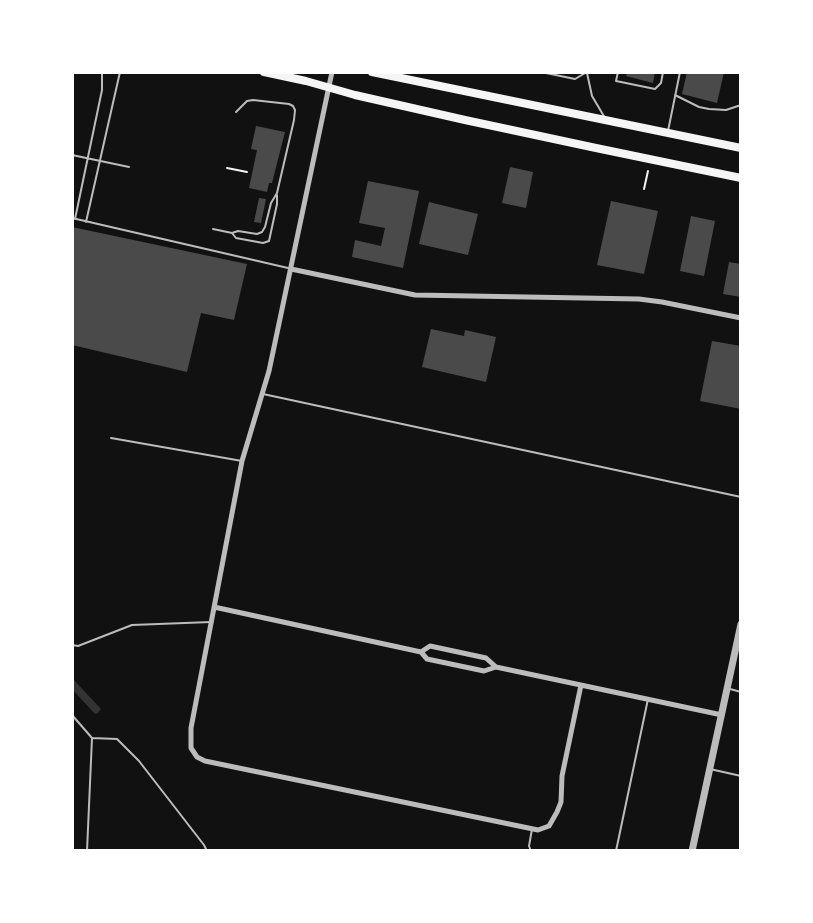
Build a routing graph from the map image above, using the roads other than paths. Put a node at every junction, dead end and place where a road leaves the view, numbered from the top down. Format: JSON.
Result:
{"nodes":[{"id":1,"x":102,"y":72,"type":"edge"},
{"id":2,"x":120,"y":72,"type":"edge"},
{"id":3,"x":264,"y":72,"type":"edge"},
{"id":4,"x":332,"y":72,"type":"edge"},
{"id":5,"x":372,"y":72,"type":"edge"},
{"id":6,"x":541,"y":72,"type":"edge"},
{"id":7,"x":562,"y":72,"type":"edge"},
{"id":8,"x":587,"y":72,"type":"edge"},
{"id":9,"x":618,"y":72,"type":"edge"},
{"id":10,"x":663,"y":72,"type":"edge"},
{"id":11,"x":680,"y":72,"type":"edge"},
{"id":12,"x":561,"y":76,"type":"junction"},
{"id":13,"x":329,"y":87,"type":"junction"},
{"id":14,"x":675,"y":95,"type":"junction"},
{"id":15,"x":741,"y":98,"type":"edge"},
{"id":16,"x":741,"y":104,"type":"edge"},
{"id":17,"x":236,"y":112,"type":"dead end"},
{"id":18,"x":607,"y":121,"type":"junction"},
{"id":19,"x":668,"y":132,"type":"junction"},
{"id":20,"x":741,"y":148,"type":"edge"},
{"id":21,"x":72,"y":155,"type":"edge"},
{"id":22,"x":87,"y":158,"type":"junction"},
{"id":23,"x":100,"y":161,"type":"junction"},
{"id":24,"x":129,"y":166,"type":"dead end"},
{"id":25,"x":741,"y":178,"type":"edge"},
{"id":26,"x":277,"y":193,"type":"junction"},
{"id":27,"x":73,"y":219,"type":"edge"},
{"id":28,"x":86,"y":222,"type":"junction"},
{"id":29,"x":213,"y":229,"type":"dead end"},
{"id":30,"x":232,"y":233,"type":"junction"},
{"id":31,"x":291,"y":269,"type":"junction"},
{"id":32,"x":741,"y":318,"type":"edge"},
{"id":33,"x":262,"y":393,"type":"junction"},
{"id":34,"x":111,"y":438,"type":"dead end"},
{"id":35,"x":242,"y":461,"type":"junction"},
{"id":36,"x":741,"y":497,"type":"edge"},
{"id":37,"x":213,"y":607,"type":"junction"},
{"id":38,"x":211,"y":622,"type":"junction"},
{"id":39,"x":741,"y":624,"type":"edge"},
{"id":40,"x":72,"y":645,"type":"edge"},
{"id":41,"x":422,"y":652,"type":"junction"},
{"id":42,"x":496,"y":666,"type":"junction"},
{"id":43,"x":581,"y":685,"type":"junction"},
{"id":44,"x":728,"y":688,"type":"junction"},
{"id":45,"x":741,"y":692,"type":"edge"},
{"id":46,"x":648,"y":699,"type":"junction"},
{"id":47,"x":72,"y":715,"type":"edge"},
{"id":48,"x":722,"y":715,"type":"junction"},
{"id":49,"x":92,"y":738,"type":"junction"},
{"id":50,"x":710,"y":769,"type":"junction"},
{"id":51,"x":741,"y":776,"type":"edge"},
{"id":52,"x":532,"y":829,"type":"junction"},
{"id":53,"x":87,"y":851,"type":"edge"},
{"id":54,"x":207,"y":851,"type":"edge"},
{"id":55,"x":531,"y":851,"type":"edge"},
{"id":56,"x":616,"y":851,"type":"edge"},
{"id":57,"x":692,"y":851,"type":"edge"}],
"edges":[{"from":1,"to":22,"type":"lane"},
{"from":2,"to":23,"type":"lane"},
{"from":3,"to":13,"type":"main road"},
{"from":4,"to":13,"type":"street"},
{"from":5,"to":18,"type":"main road"},
{"from":6,"to":12,"type":"lane"},
{"from":7,"to":12,"type":"lane"},
{"from":8,"to":12,"type":"lane"},
{"from":8,"to":18,"type":"lane"},
{"from":9,"to":10,"type":"lane"},
{"from":11,"to":14,"type":"lane"},
{"from":13,"to":25,"type":"main road"},
{"from":13,"to":31,"type":"street"},
{"from":14,"to":16,"type":"lane"},
{"from":14,"to":19,"type":"lane"},
{"from":15,"to":16,"type":"lane"},
{"from":17,"to":26,"type":"lane"},
{"from":18,"to":19,"type":"main road"},
{"from":19,"to":20,"type":"main road"},
{"from":21,"to":22,"type":"lane"},
{"from":22,"to":23,"type":"lane"},
{"from":22,"to":27,"type":"lane"},
{"from":23,"to":24,"type":"lane"},
{"from":23,"to":28,"type":"lane"},
{"from":26,"to":30,"type":"lane"},
{"from":26,"to":30,"type":"lane"},
{"from":27,"to":28,"type":"lane"},
{"from":28,"to":31,"type":"lane"},
{"from":29,"to":30,"type":"lane"},
{"from":31,"to":32,"type":"street"},
{"from":31,"to":33,"type":"street"},
{"from":33,"to":35,"type":"street"},
{"from":33,"to":36,"type":"lane"},
{"from":34,"to":35,"type":"lane"},
{"from":35,"to":37,"type":"street"},
{"from":37,"to":38,"type":"street"},
{"from":37,"to":41,"type":"street"},
{"from":38,"to":40,"type":"lane"},
{"from":38,"to":52,"type":"street"},
{"from":39,"to":44,"type":"street"},
{"from":41,"to":42,"type":"street"},
{"from":41,"to":42,"type":"street"},
{"from":42,"to":43,"type":"street"},
{"from":43,"to":46,"type":"street"},
{"from":43,"to":52,"type":"street"},
{"from":44,"to":45,"type":"lane"},
{"from":44,"to":48,"type":"street"},
{"from":46,"to":48,"type":"street"},
{"from":46,"to":56,"type":"lane"},
{"from":47,"to":49,"type":"lane"},
{"from":48,"to":50,"type":"street"},
{"from":49,"to":53,"type":"lane"},
{"from":49,"to":54,"type":"lane"},
{"from":50,"to":51,"type":"lane"},
{"from":50,"to":57,"type":"street"},
{"from":52,"to":55,"type":"lane"}]}
